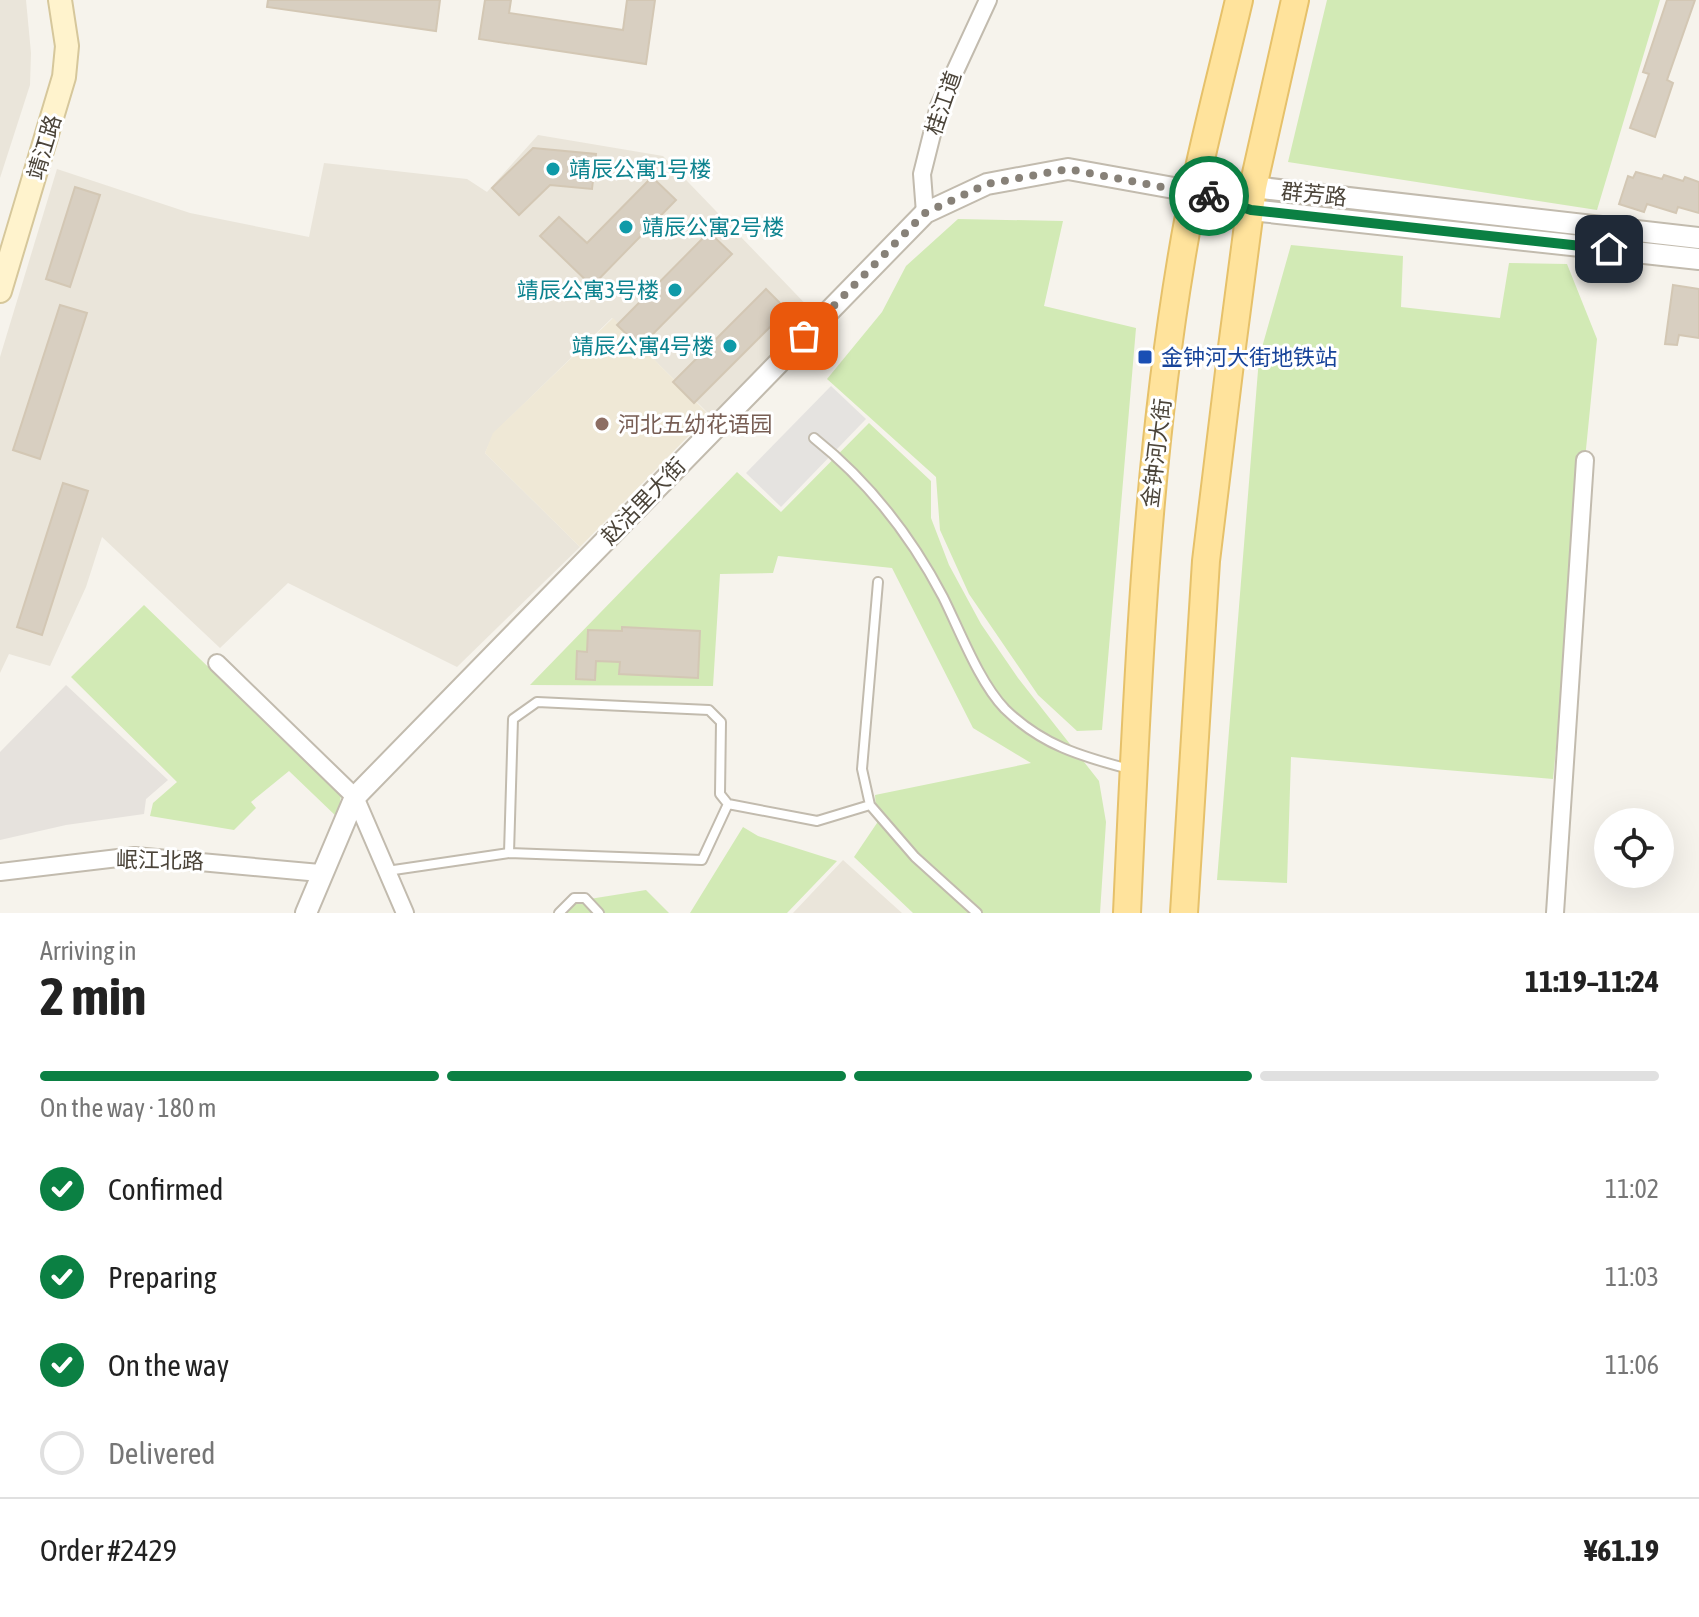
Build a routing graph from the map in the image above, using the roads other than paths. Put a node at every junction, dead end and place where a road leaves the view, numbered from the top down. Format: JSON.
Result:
{"nodes":[{"id":1,"x":46,"y":0,"type":"edge"},
{"id":2,"x":60,"y":0,"type":"edge"},
{"id":3,"x":988,"y":0,"type":"edge"},
{"id":4,"x":1239,"y":0,"type":"edge"},
{"id":5,"x":1295,"y":0,"type":"edge"},
{"id":6,"x":1196,"y":192,"type":"junction"},
{"id":7,"x":1252,"y":198,"type":"junction"},
{"id":8,"x":925,"y":213,"type":"junction"},
{"id":9,"x":1699,"y":238,"type":"edge"},
{"id":10,"x":0,"y":244,"type":"edge"},
{"id":11,"x":1699,"y":259,"type":"edge"},
{"id":12,"x":0,"y":291,"type":"edge"},
{"id":13,"x":814,"y":438,"type":"dead end"},
{"id":14,"x":1585,"y":460,"type":"dead end"},
{"id":15,"x":878,"y":582,"type":"dead end"},
{"id":16,"x":217,"y":663,"type":"dead end"},
{"id":17,"x":1134,"y":770,"type":"junction"},
{"id":18,"x":355,"y":797,"type":"junction"},
{"id":19,"x":728,"y":804,"type":"junction"},
{"id":20,"x":870,"y":805,"type":"junction"},
{"id":21,"x":509,"y":853,"type":"junction"},
{"id":22,"x":386,"y":871,"type":"junction"},
{"id":23,"x":0,"y":872,"type":"edge"},
{"id":24,"x":320,"y":873,"type":"junction"},
{"id":25,"x":306,"y":913,"type":"edge"},
{"id":26,"x":405,"y":913,"type":"edge"},
{"id":27,"x":559,"y":913,"type":"edge"},
{"id":28,"x":599,"y":913,"type":"edge"},
{"id":29,"x":976,"y":913,"type":"edge"},
{"id":30,"x":1127,"y":913,"type":"edge"},
{"id":31,"x":1184,"y":913,"type":"edge"},
{"id":32,"x":1555,"y":913,"type":"edge"}],
"edges":[{"from":1,"to":10,"type":"main road","name":"靖江路"},
{"from":2,"to":12,"type":"main road","name":"靖江路"},
{"from":3,"to":8,"type":"street","name":"桂江道"},
{"from":4,"to":6,"type":"main road","name":"金钟河大街"},
{"from":5,"to":7,"type":"main road"},
{"from":6,"to":7,"type":"street","name":"群芳路"},
{"from":6,"to":8,"type":"street","name":"赵沽里大街"},
{"from":6,"to":17,"type":"main road","name":"金钟河大街"},
{"from":7,"to":9,"type":"street","name":"群芳路"},
{"from":7,"to":11,"type":"street","name":"群芳路"},
{"from":7,"to":31,"type":"main road"},
{"from":8,"to":18,"type":"street","name":"赵沽里大街"},
{"from":13,"to":17,"type":"lane"},
{"from":14,"to":32,"type":"street"},
{"from":15,"to":20,"type":"lane"},
{"from":16,"to":18,"type":"street"},
{"from":17,"to":30,"type":"main road","name":"金钟河大街"},
{"from":18,"to":22,"type":"street"},
{"from":18,"to":24,"type":"street","name":"赵沽里大街"},
{"from":19,"to":20,"type":"lane"},
{"from":19,"to":21,"type":"lane"},
{"from":19,"to":21,"type":"lane"},
{"from":20,"to":29,"type":"lane"},
{"from":21,"to":22,"type":"lane"},
{"from":22,"to":26,"type":"street"},
{"from":23,"to":24,"type":"street","name":"岷江北路"},
{"from":24,"to":25,"type":"street","name":"赵沽里大街"},
{"from":27,"to":28,"type":"lane"}]}
